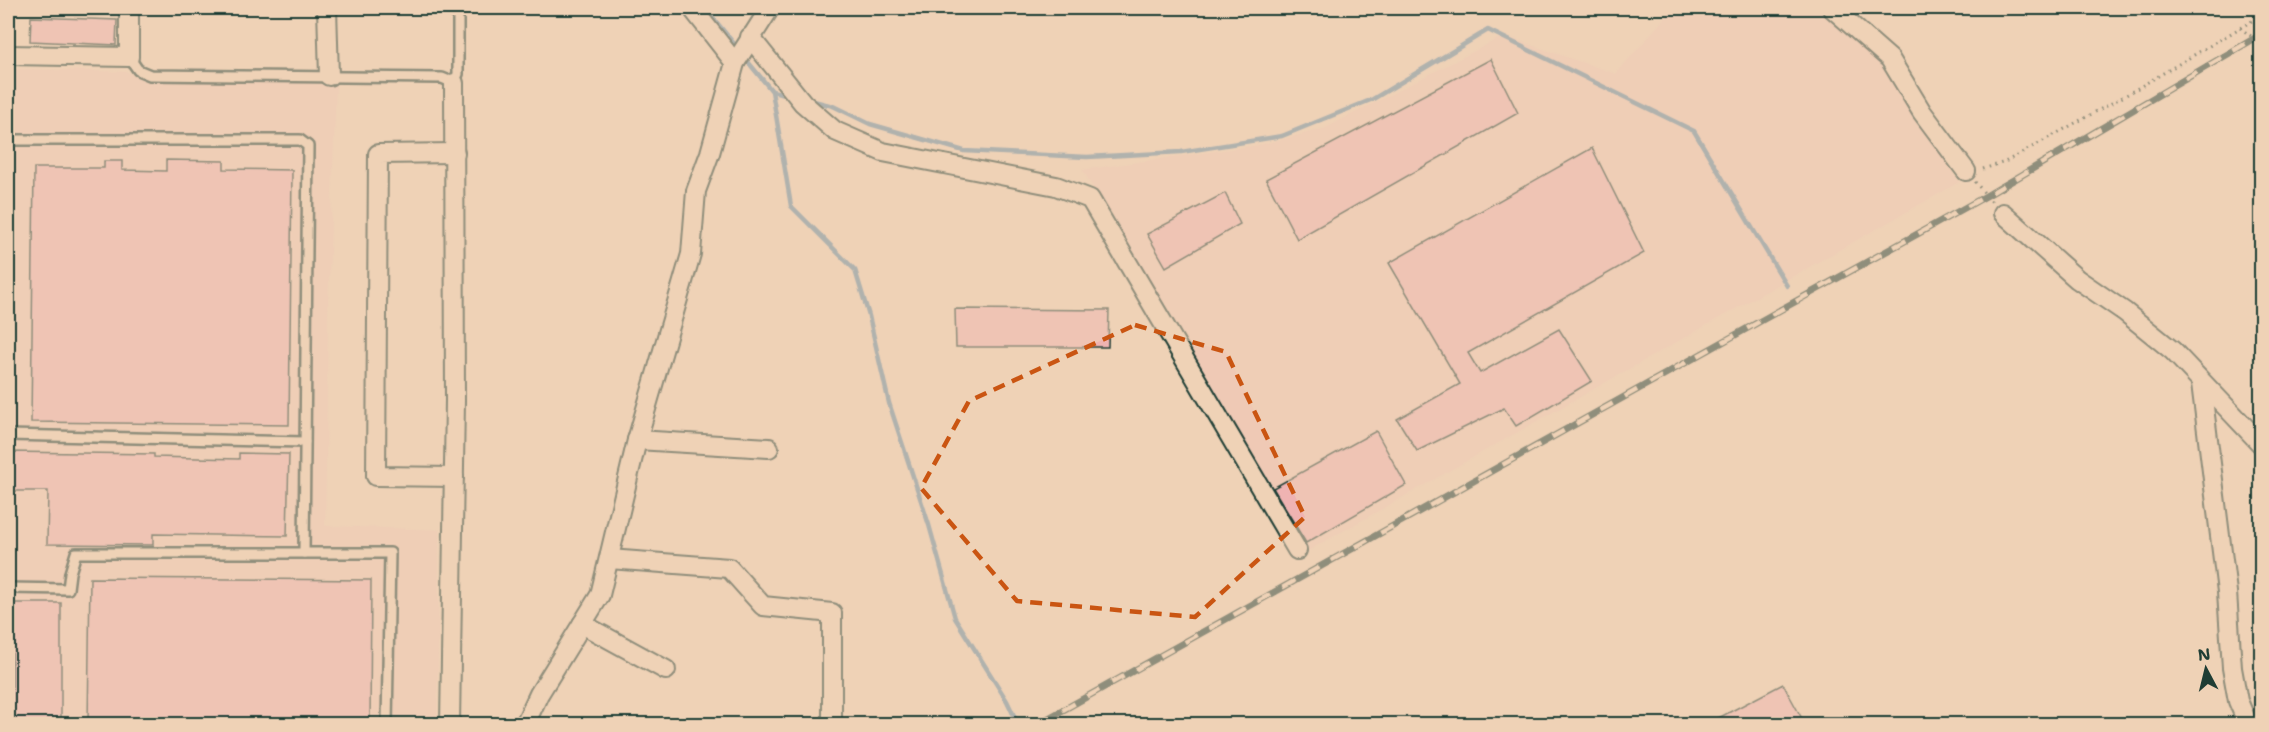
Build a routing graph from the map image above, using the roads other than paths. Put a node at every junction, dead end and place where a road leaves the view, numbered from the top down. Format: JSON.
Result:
{"nodes":[{"id":1,"x":129,"y":8,"type":"edge"},
{"id":2,"x":327,"y":8,"type":"edge"},
{"id":3,"x":458,"y":8,"type":"edge"},
{"id":4,"x":692,"y":8,"type":"edge"},
{"id":5,"x":770,"y":8,"type":"edge"},
{"id":6,"x":1832,"y":8,"type":"edge"},
{"id":7,"x":750,"y":37,"type":"junction"},
{"id":8,"x":8,"y":55,"type":"edge"},
{"id":9,"x":129,"y":57,"type":"junction"},
{"id":10,"x":735,"y":63,"type":"junction"},
{"id":11,"x":329,"y":76,"type":"junction"},
{"id":12,"x":454,"y":83,"type":"junction"},
{"id":13,"x":8,"y":140,"type":"edge"},
{"id":14,"x":455,"y":153,"type":"junction"},
{"id":15,"x":1966,"y":171,"type":"road end"},
{"id":16,"x":2003,"y":213,"type":"road end"},
{"id":17,"x":2201,"y":382,"type":"junction"},
{"id":18,"x":8,"y":435,"type":"edge"},
{"id":19,"x":637,"y":440,"type":"junction"},
{"id":20,"x":305,"y":442,"type":"junction"},
{"id":21,"x":2262,"y":445,"type":"edge"},
{"id":22,"x":769,"y":448,"type":"dead end"},
{"id":23,"x":454,"y":477,"type":"junction"},
{"id":24,"x":1297,"y":550,"type":"dead end"},
{"id":25,"x":304,"y":553,"type":"junction"},
{"id":26,"x":609,"y":559,"type":"junction"},
{"id":27,"x":8,"y":588,"type":"edge"},
{"id":28,"x":582,"y":624,"type":"junction"},
{"id":29,"x":666,"y":670,"type":"dead end"},
{"id":30,"x":832,"y":720,"type":"dead end"},
{"id":31,"x":387,"y":724,"type":"edge"},
{"id":32,"x":450,"y":724,"type":"edge"},
{"id":33,"x":525,"y":724,"type":"edge"},
{"id":34,"x":2248,"y":724,"type":"edge"}],
"edges":[{"from":1,"to":9,"type":"street"},
{"from":2,"to":11,"type":"street"},
{"from":3,"to":12,"type":"lane"},
{"from":4,"to":10,"type":"street"},
{"from":5,"to":7,"type":"street"},
{"from":6,"to":15,"type":"street"},
{"from":7,"to":10,"type":"street"},
{"from":7,"to":24,"type":"street"},
{"from":8,"to":9,"type":"street"},
{"from":9,"to":11,"type":"lane"},
{"from":10,"to":19,"type":"street"},
{"from":11,"to":12,"type":"lane"},
{"from":12,"to":14,"type":"street"},
{"from":13,"to":20,"type":"lane"},
{"from":14,"to":23,"type":"street"},
{"from":14,"to":23,"type":"street"},
{"from":16,"to":17,"type":"street"},
{"from":17,"to":21,"type":"street"},
{"from":17,"to":34,"type":"street"},
{"from":18,"to":20,"type":"lane"},
{"from":19,"to":22,"type":"street"},
{"from":19,"to":26,"type":"street"},
{"from":20,"to":25,"type":"lane"},
{"from":23,"to":32,"type":"street"},
{"from":25,"to":27,"type":"lane"},
{"from":25,"to":31,"type":"lane"},
{"from":26,"to":28,"type":"street"},
{"from":26,"to":30,"type":"street"},
{"from":28,"to":29,"type":"street"},
{"from":28,"to":33,"type":"street"}]}
